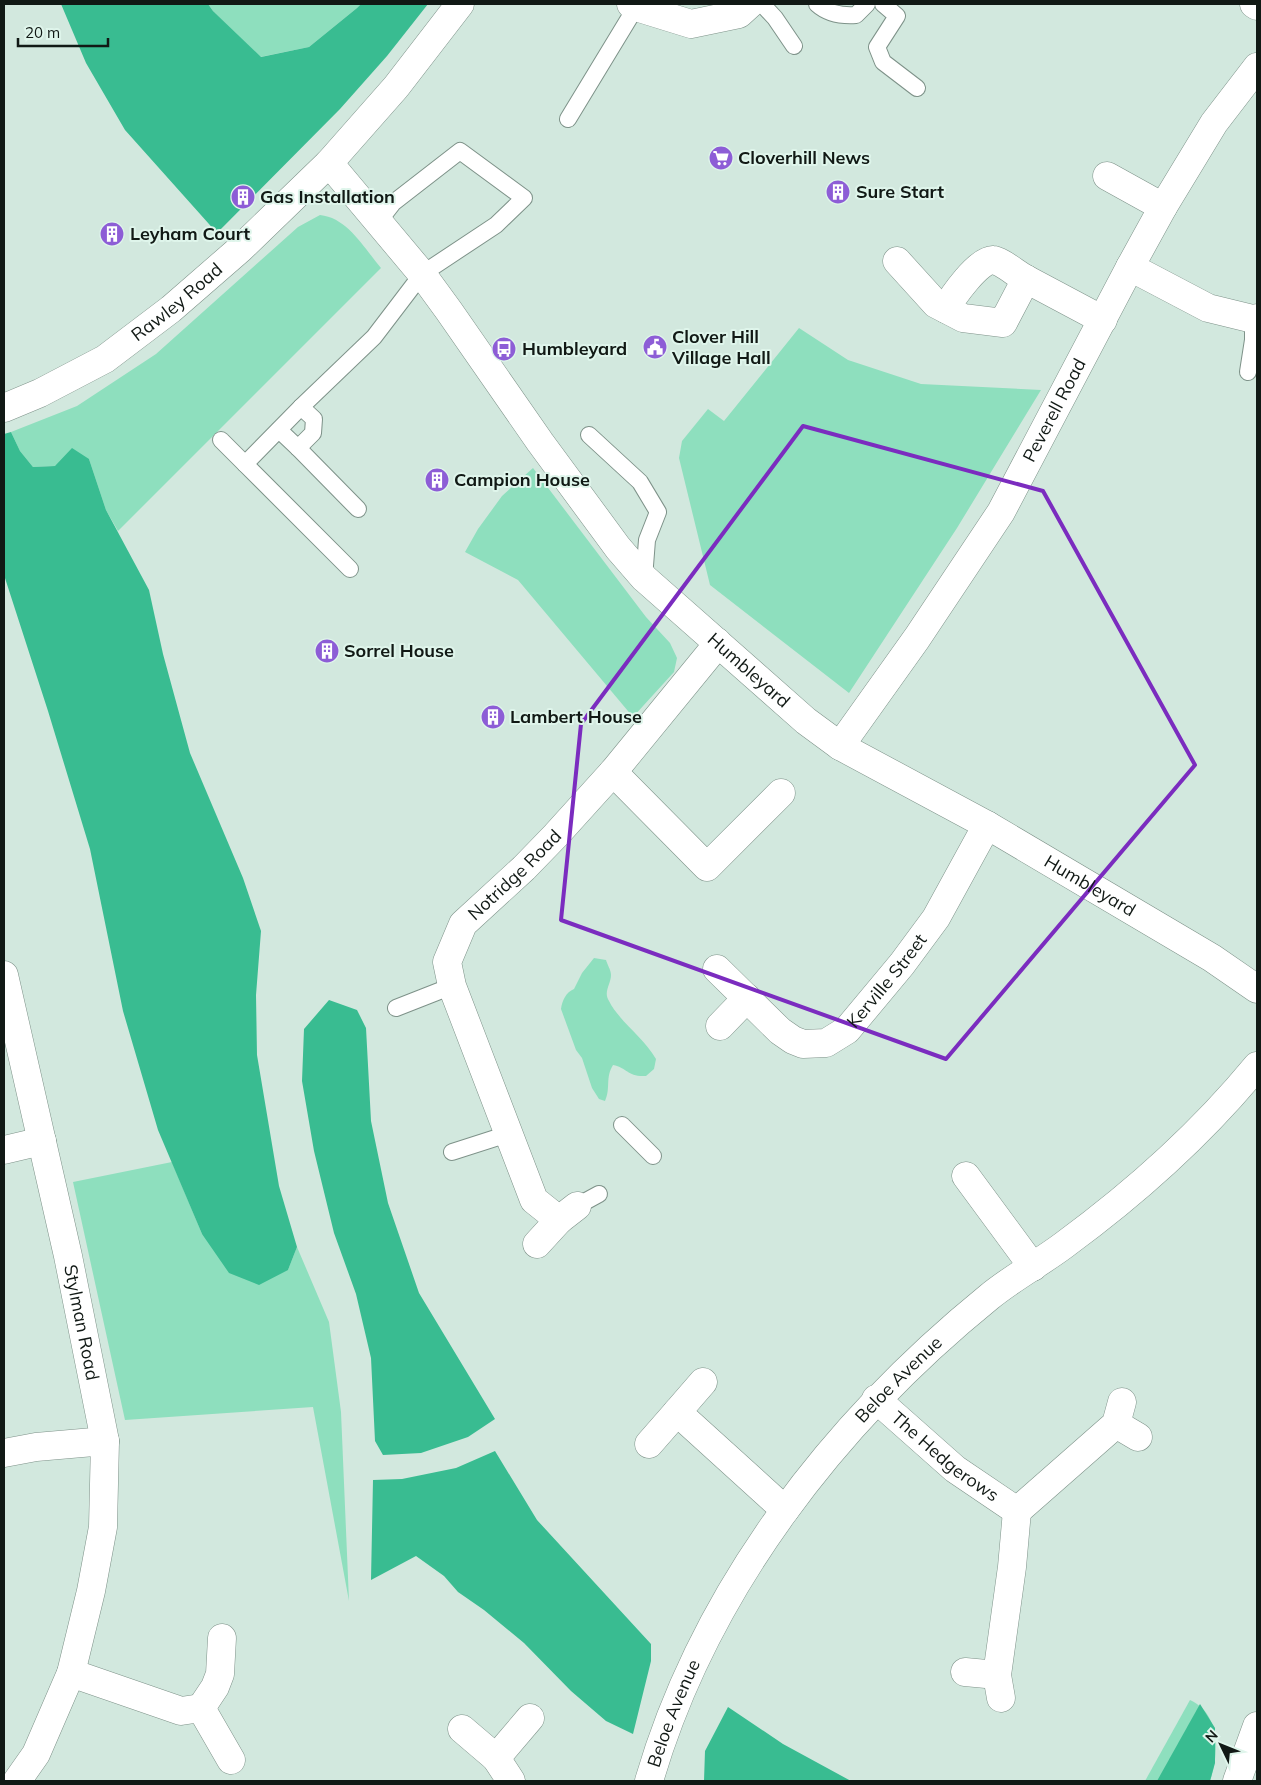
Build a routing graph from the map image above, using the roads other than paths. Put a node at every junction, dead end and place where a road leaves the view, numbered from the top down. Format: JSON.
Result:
{"nodes":[{"id":1,"x":460,"y":4,"type":"edge"},
{"id":2,"x":750,"y":4,"type":"edge"},
{"id":3,"x":762,"y":4,"type":"edge"},
{"id":4,"x":817,"y":4,"type":"edge"},
{"id":5,"x":867,"y":4,"type":"edge"},
{"id":6,"x":883,"y":4,"type":"edge"},
{"id":7,"x":634,"y":5,"type":"edge"},
{"id":8,"x":794,"y":46,"type":"dead end"},
{"id":9,"x":1257,"y":67,"type":"edge"},
{"id":10,"x":917,"y":88,"type":"dead end"},
{"id":11,"x":568,"y":119,"type":"dead end"},
{"id":12,"x":329,"y":162,"type":"junction"},
{"id":13,"x":1107,"y":176,"type":"dead end"},
{"id":14,"x":1163,"y":207,"type":"junction"},
{"id":15,"x":379,"y":221,"type":"junction"},
{"id":16,"x":897,"y":261,"type":"dead end"},
{"id":17,"x":1130,"y":266,"type":"junction"},
{"id":18,"x":422,"y":274,"type":"junction"},
{"id":19,"x":1026,"y":280,"type":"junction"},
{"id":20,"x":946,"y":309,"type":"junction"},
{"id":21,"x":1255,"y":318,"type":"edge"},
{"id":22,"x":1103,"y":320,"type":"junction"},
{"id":23,"x":1248,"y":372,"type":"dead end"},
{"id":24,"x":301,"y":407,"type":"junction"},
{"id":25,"x":4,"y":408,"type":"edge"},
{"id":26,"x":279,"y":430,"type":"junction"},
{"id":27,"x":589,"y":434,"type":"dead end"},
{"id":28,"x":221,"y":440,"type":"dead end"},
{"id":29,"x":298,"y":448,"type":"junction"},
{"id":30,"x":245,"y":464,"type":"junction"},
{"id":31,"x":358,"y":509,"type":"dead end"},
{"id":32,"x":350,"y":569,"type":"dead end"},
{"id":33,"x":644,"y":578,"type":"junction"},
{"id":34,"x":718,"y":642,"type":"junction"},
{"id":35,"x":840,"y":746,"type":"junction"},
{"id":36,"x":613,"y":772,"type":"junction"},
{"id":37,"x":781,"y":793,"type":"dead end"},
{"id":38,"x":987,"y":825,"type":"junction"},
{"id":39,"x":718,"y":969,"type":"dead end"},
{"id":40,"x":4,"y":975,"type":"edge"},
{"id":41,"x":452,"y":986,"type":"junction"},
{"id":42,"x":1257,"y":990,"type":"edge"},
{"id":43,"x":746,"y":998,"type":"junction"},
{"id":44,"x":396,"y":1008,"type":"dead end"},
{"id":45,"x":720,"y":1026,"type":"dead end"},
{"id":46,"x":1257,"y":1066,"type":"edge"},
{"id":47,"x":622,"y":1125,"type":"dead end"},
{"id":48,"x":508,"y":1134,"type":"junction"},
{"id":49,"x":42,"y":1141,"type":"junction"},
{"id":50,"x":4,"y":1150,"type":"edge"},
{"id":51,"x":452,"y":1152,"type":"dead end"},
{"id":52,"x":653,"y":1156,"type":"dead end"},
{"id":53,"x":966,"y":1176,"type":"dead end"},
{"id":54,"x":537,"y":1244,"type":"dead end"},
{"id":55,"x":1033,"y":1267,"type":"junction"},
{"id":56,"x":703,"y":1382,"type":"dead end"},
{"id":57,"x":876,"y":1399,"type":"junction"},
{"id":58,"x":677,"y":1412,"type":"junction"},
{"id":59,"x":1126,"y":1421,"type":"dead end"},
{"id":60,"x":105,"y":1441,"type":"junction"},
{"id":61,"x":648,"y":1444,"type":"dead end"},
{"id":62,"x":4,"y":1453,"type":"edge"},
{"id":63,"x":786,"y":1510,"type":"junction"},
{"id":64,"x":1017,"y":1511,"type":"junction"},
{"id":65,"x":222,"y":1638,"type":"dead end"},
{"id":66,"x":966,"y":1672,"type":"dead end"},
{"id":67,"x":72,"y":1673,"type":"junction"},
{"id":68,"x":201,"y":1708,"type":"junction"},
{"id":69,"x":530,"y":1718,"type":"dead end"},
{"id":70,"x":1257,"y":1726,"type":"edge"},
{"id":71,"x":462,"y":1728,"type":"dead end"},
{"id":72,"x":496,"y":1758,"type":"junction"},
{"id":73,"x":231,"y":1760,"type":"dead end"},
{"id":74,"x":17,"y":1781,"type":"edge"},
{"id":75,"x":511,"y":1781,"type":"edge"},
{"id":76,"x":649,"y":1781,"type":"edge"},
{"id":77,"x":1237,"y":1781,"type":"edge"}],
"edges":[{"from":1,"to":12,"type":"street","name":"Rawley Road"},
{"from":2,"to":7,"type":"street"},
{"from":3,"to":8,"type":"lane"},
{"from":4,"to":5,"type":"lane"},
{"from":6,"to":10,"type":"lane"},
{"from":7,"to":11,"type":"lane"},
{"from":9,"to":14,"type":"street","name":"Peverell Road"},
{"from":12,"to":15,"type":"street","name":"Humbleyard"},
{"from":12,"to":25,"type":"street","name":"Rawley Road"},
{"from":13,"to":14,"type":"street"},
{"from":14,"to":17,"type":"street","name":"Peverell Road"},
{"from":15,"to":18,"type":"street","name":"Humbleyard"},
{"from":15,"to":18,"type":"lane"},
{"from":16,"to":20,"type":"street"},
{"from":17,"to":21,"type":"street"},
{"from":17,"to":22,"type":"street","name":"Peverell Road"},
{"from":18,"to":24,"type":"lane"},
{"from":18,"to":33,"type":"street","name":"Humbleyard"},
{"from":19,"to":20,"type":"street"},
{"from":19,"to":20,"type":"street"},
{"from":19,"to":22,"type":"street"},
{"from":21,"to":23,"type":"lane"},
{"from":22,"to":35,"type":"street","name":"Peverell Road"},
{"from":24,"to":26,"type":"lane"},
{"from":24,"to":29,"type":"lane"},
{"from":26,"to":29,"type":"lane"},
{"from":26,"to":30,"type":"lane"},
{"from":27,"to":33,"type":"lane"},
{"from":28,"to":30,"type":"lane"},
{"from":29,"to":31,"type":"lane"},
{"from":30,"to":32,"type":"lane"},
{"from":33,"to":34,"type":"street","name":"Humbleyard"},
{"from":34,"to":35,"type":"street","name":"Humbleyard"},
{"from":34,"to":36,"type":"street","name":"Notridge Road"},
{"from":35,"to":38,"type":"street","name":"Humbleyard"},
{"from":36,"to":37,"type":"street"},
{"from":36,"to":41,"type":"street","name":"Notridge Road"},
{"from":38,"to":42,"type":"street","name":"Humbleyard"},
{"from":38,"to":43,"type":"street","name":"Kerville Street"},
{"from":39,"to":43,"type":"street","name":"Kerville Street"},
{"from":40,"to":49,"type":"street","name":"Stylman Road"},
{"from":41,"to":44,"type":"lane"},
{"from":41,"to":48,"type":"street","name":"Notridge Road"},
{"from":43,"to":45,"type":"street"},
{"from":46,"to":55,"type":"street","name":"Beloe Avenue"},
{"from":47,"to":52,"type":"lane"},
{"from":48,"to":51,"type":"lane"},
{"from":48,"to":54,"type":"street","name":"Notridge Road"},
{"from":49,"to":50,"type":"street"},
{"from":49,"to":60,"type":"street","name":"Stylman Road"},
{"from":53,"to":55,"type":"street"},
{"from":55,"to":57,"type":"street","name":"Beloe Avenue"},
{"from":56,"to":58,"type":"street"},
{"from":57,"to":63,"type":"street","name":"Beloe Avenue"},
{"from":57,"to":64,"type":"street","name":"The Hedgerows"},
{"from":58,"to":61,"type":"street"},
{"from":58,"to":63,"type":"street"},
{"from":59,"to":64,"type":"street","name":"The Hedgerows"},
{"from":60,"to":62,"type":"street"},
{"from":60,"to":67,"type":"street","name":"Stylman Road"},
{"from":63,"to":76,"type":"street","name":"Beloe Avenue"},
{"from":64,"to":66,"type":"street","name":"The Hedgerows"},
{"from":65,"to":68,"type":"street"},
{"from":67,"to":68,"type":"street"},
{"from":67,"to":74,"type":"street","name":"Stylman Road"},
{"from":68,"to":73,"type":"street"},
{"from":69,"to":72,"type":"street"},
{"from":70,"to":77,"type":"street"},
{"from":71,"to":72,"type":"street"},
{"from":72,"to":75,"type":"street"}]}
